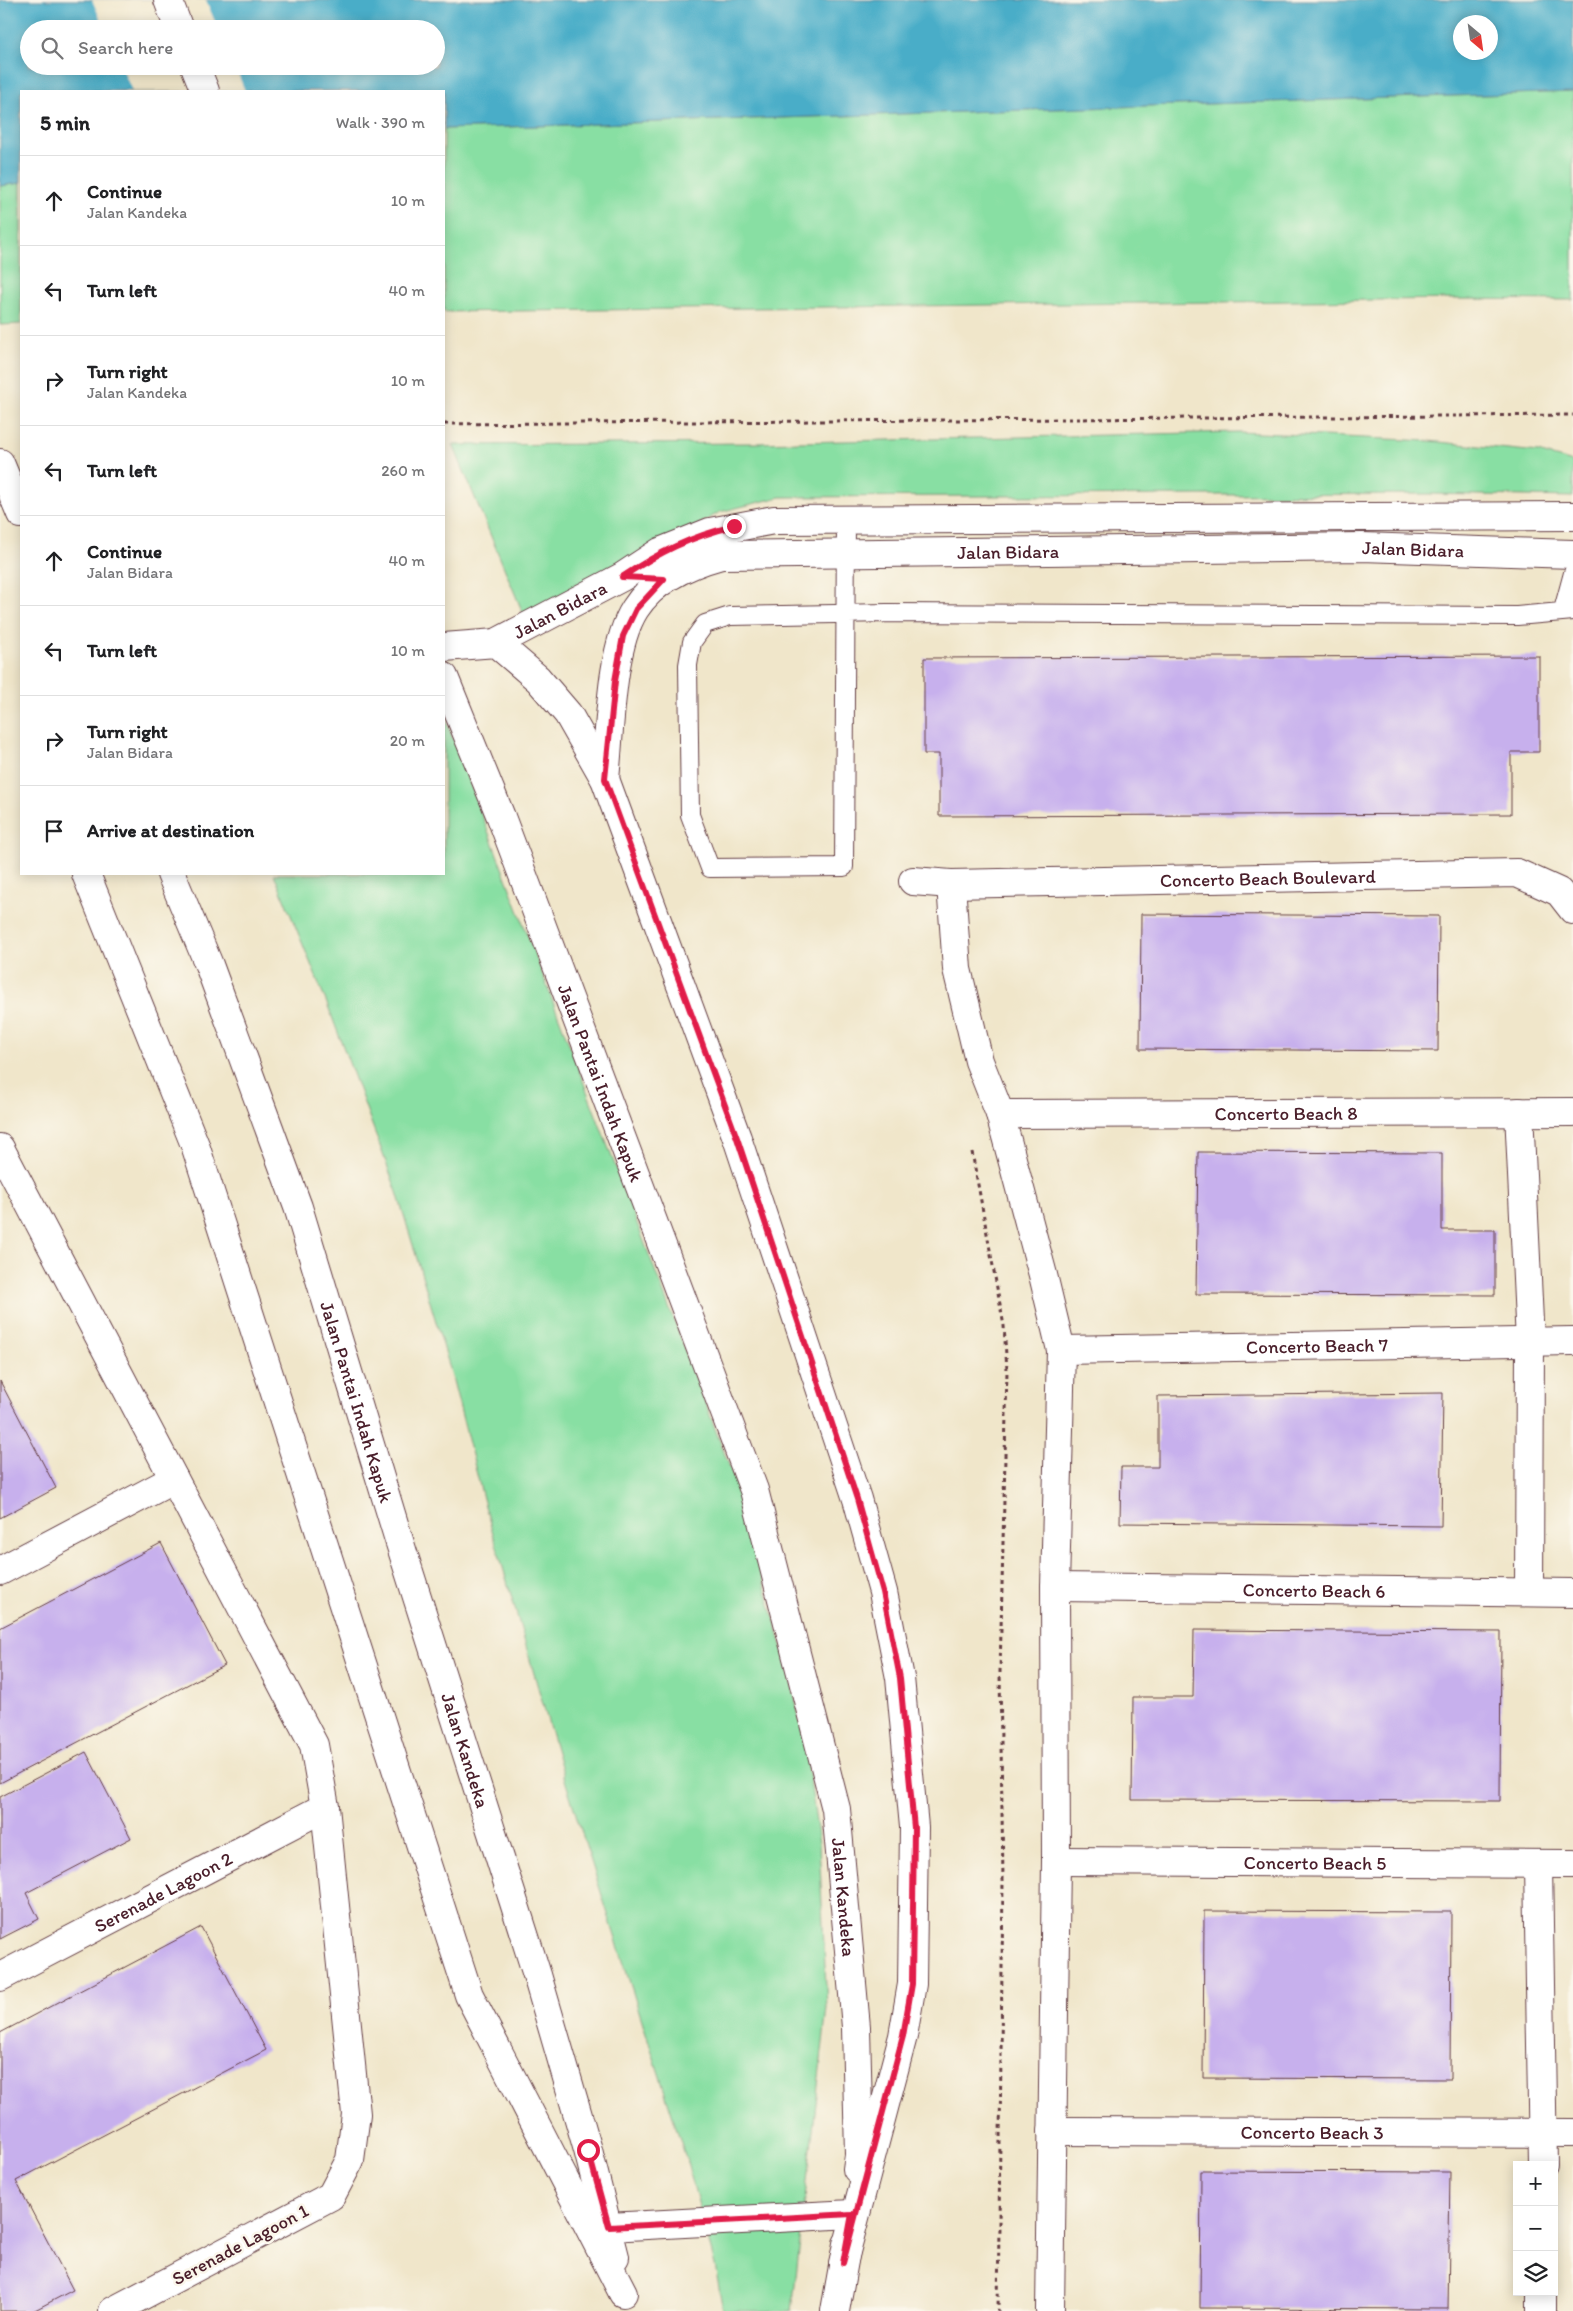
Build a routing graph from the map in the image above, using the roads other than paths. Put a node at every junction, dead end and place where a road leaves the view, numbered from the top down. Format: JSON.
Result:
{"nodes":[{"id":1,"x":168,"y":0,"type":"edge"},
{"id":2,"x":176,"y":20,"type":"edge"},
{"id":3,"x":199,"y":75,"type":"edge"},
{"id":4,"x":205,"y":90,"type":"edge"},
{"id":5,"x":0,"y":463,"type":"edge"},
{"id":6,"x":20,"y":512,"type":"edge"},
{"id":7,"x":1573,"y":516,"type":"edge"},
{"id":8,"x":846,"y":520,"type":"junction"},
{"id":9,"x":846,"y":552,"type":"junction"},
{"id":10,"x":1573,"y":554,"type":"edge"},
{"id":11,"x":1573,"y":573,"type":"edge"},
{"id":12,"x":622,"y":577,"type":"junction"},
{"id":13,"x":664,"y":579,"type":"junction"},
{"id":14,"x":846,"y":613,"type":"junction"},
{"id":15,"x":1570,"y":614,"type":"edge"},
{"id":16,"x":496,"y":643,"type":"junction"},
{"id":17,"x":445,"y":647,"type":"edge"},
{"id":18,"x":445,"y":679,"type":"edge"},
{"id":19,"x":605,"y":779,"type":"junction"},
{"id":20,"x":86,"y":875,"type":"edge"},
{"id":21,"x":171,"y":875,"type":"edge"},
{"id":22,"x":913,"y":881,"type":"dead end"},
{"id":23,"x":950,"y":884,"type":"junction"},
{"id":24,"x":1573,"y":910,"type":"edge"},
{"id":25,"x":1519,"y":1112,"type":"junction"},
{"id":26,"x":1573,"y":1112,"type":"edge"},
{"id":27,"x":1000,"y":1114,"type":"junction"},
{"id":28,"x":3,"y":1162,"type":"edge"},
{"id":29,"x":1573,"y":1341,"type":"edge"},
{"id":30,"x":1530,"y":1342,"type":"junction"},
{"id":31,"x":1061,"y":1350,"type":"junction"},
{"id":32,"x":174,"y":1479,"type":"junction"},
{"id":33,"x":754,"y":1490,"type":"joint"},
{"id":34,"x":398,"y":1537,"type":"joint"},
{"id":35,"x":0,"y":1571,"type":"edge"},
{"id":36,"x":1055,"y":1587,"type":"junction"},
{"id":37,"x":1529,"y":1592,"type":"junction"},
{"id":38,"x":1573,"y":1593,"type":"edge"},
{"id":39,"x":325,"y":1807,"type":"junction"},
{"id":40,"x":1056,"y":1861,"type":"junction"},
{"id":41,"x":1538,"y":1864,"type":"junction"},
{"id":42,"x":1573,"y":1864,"type":"edge"},
{"id":43,"x":0,"y":1977,"type":"edge"},
{"id":44,"x":1052,"y":2131,"type":"junction"},
{"id":45,"x":1543,"y":2133,"type":"junction"},
{"id":46,"x":1573,"y":2133,"type":"edge"},
{"id":47,"x":1542,"y":2161,"type":"edge"},
{"id":48,"x":852,"y":2214,"type":"junction"},
{"id":49,"x":609,"y":2227,"type":"junction"},
{"id":50,"x":843,"y":2263,"type":"junction"},
{"id":51,"x":1541,"y":2296,"type":"edge"},
{"id":52,"x":625,"y":2302,"type":"edge"},
{"id":53,"x":114,"y":2311,"type":"edge"},
{"id":54,"x":835,"y":2311,"type":"edge"},
{"id":55,"x":1050,"y":2311,"type":"edge"},
{"id":56,"x":1541,"y":2311,"type":"edge"}],
"edges":[{"from":1,"to":2,"type":"street"},
{"from":3,"to":4,"type":"street"},
{"from":5,"to":6,"type":"street"},
{"from":7,"to":8,"type":"street","name":"Jalan Bidara"},
{"from":8,"to":9,"type":"lane"},
{"from":8,"to":12,"type":"street","name":"Jalan Bidara"},
{"from":9,"to":10,"type":"street","name":"Jalan Bidara"},
{"from":9,"to":13,"type":"street","name":"Jalan Bidara"},
{"from":9,"to":14,"type":"lane"},
{"from":11,"to":15,"type":"lane"},
{"from":12,"to":13,"type":"street"},
{"from":12,"to":16,"type":"street","name":"Jalan Bidara"},
{"from":13,"to":19,"type":"street","name":"Jalan Bidara"},
{"from":14,"to":14,"type":"lane"},
{"from":14,"to":15,"type":"lane"},
{"from":16,"to":17,"type":"street"},
{"from":16,"to":19,"type":"street"},
{"from":18,"to":33,"type":"street","name":"Jalan Pantai Indah Kapuk"},
{"from":19,"to":50,"type":"street"},
{"from":20,"to":52,"type":"street"},
{"from":21,"to":34,"type":"street","name":"Jalan Pantai Indah Kapuk"},
{"from":22,"to":23,"type":"street","name":"Concerto Beach Boulevard"},
{"from":23,"to":24,"type":"street","name":"Concerto Beach Boulevard"},
{"from":23,"to":27,"type":"street"},
{"from":25,"to":26,"type":"street","name":"Concerto Beach 8"},
{"from":25,"to":27,"type":"street","name":"Concerto Beach 8"},
{"from":25,"to":30,"type":"street"},
{"from":27,"to":31,"type":"street"},
{"from":28,"to":32,"type":"street"},
{"from":29,"to":30,"type":"street","name":"Concerto Beach 7"},
{"from":30,"to":31,"type":"street","name":"Concerto Beach 7"},
{"from":30,"to":37,"type":"street"},
{"from":31,"to":36,"type":"street"},
{"from":32,"to":35,"type":"street"},
{"from":32,"to":39,"type":"street"},
{"from":33,"to":48,"type":"street","name":"Jalan Kandeka"},
{"from":34,"to":49,"type":"street","name":"Jalan Kandeka"},
{"from":36,"to":37,"type":"street","name":"Concerto Beach 6"},
{"from":36,"to":40,"type":"street"},
{"from":37,"to":38,"type":"street","name":"Concerto Beach 6"},
{"from":39,"to":43,"type":"street","name":"Serenade Lagoon 2"},
{"from":39,"to":53,"type":"street","name":"Serenade Lagoon 1"},
{"from":40,"to":41,"type":"street","name":"Concerto Beach 5"},
{"from":40,"to":44,"type":"street"},
{"from":41,"to":42,"type":"street","name":"Concerto Beach 5"},
{"from":41,"to":45,"type":"street"},
{"from":44,"to":45,"type":"street","name":"Concerto Beach 3"},
{"from":44,"to":55,"type":"street"},
{"from":45,"to":46,"type":"street","name":"Concerto Beach 3"},
{"from":45,"to":47,"type":"street"},
{"from":48,"to":49,"type":"street"},
{"from":48,"to":50,"type":"street","name":"Jalan Kandeka"},
{"from":49,"to":52,"type":"street","name":"Jalan Kandeka"},
{"from":50,"to":54,"type":"street","name":"Jalan Kandeka"},
{"from":51,"to":56,"type":"street"}]}
